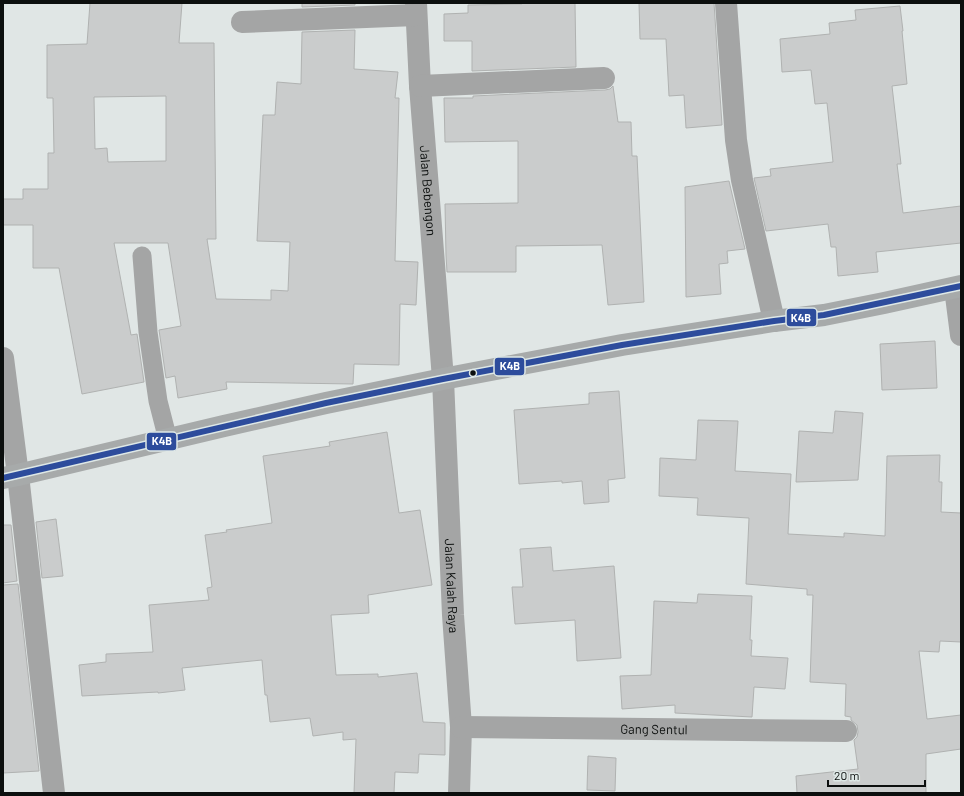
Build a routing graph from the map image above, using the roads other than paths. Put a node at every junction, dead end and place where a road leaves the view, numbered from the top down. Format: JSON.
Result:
{"nodes":[{"id":1,"x":726,"y":3,"type":"edge"},
{"id":2,"x":416,"y":9,"type":"edge"},
{"id":3,"x":242,"y":22,"type":"dead end"},
{"id":4,"x":604,"y":78,"type":"dead end"},
{"id":5,"x":420,"y":86,"type":"junction"},
{"id":6,"x":142,"y":256,"type":"dead end"},
{"id":7,"x":958,"y":287,"type":"edge"},
{"id":8,"x":774,"y":321,"type":"junction"},
{"id":9,"x":961,"y":335,"type":"edge"},
{"id":10,"x":3,"y":358,"type":"edge"},
{"id":11,"x":443,"y":379,"type":"junction"},
{"id":12,"x":168,"y":440,"type":"junction"},
{"id":13,"x":10,"y":477,"type":"edge"},
{"id":14,"x":461,"y":727,"type":"junction"},
{"id":15,"x":846,"y":731,"type":"dead end"},
{"id":16,"x":54,"y":793,"type":"edge"},
{"id":17,"x":460,"y":793,"type":"edge"}],
"edges":[{"from":1,"to":8,"type":"street"},
{"from":2,"to":3,"type":"street"},
{"from":2,"to":5,"type":"street","name":"Jalan Bebengon"},
{"from":4,"to":5,"type":"street"},
{"from":5,"to":11,"type":"street","name":"Jalan Bebengon"},
{"from":6,"to":12,"type":"lane"},
{"from":7,"to":8,"type":"highway"},
{"from":7,"to":9,"type":"street"},
{"from":8,"to":11,"type":"highway"},
{"from":10,"to":13,"type":"street"},
{"from":11,"to":12,"type":"highway"},
{"from":11,"to":14,"type":"street","name":"Jalan Kalah Raya"},
{"from":12,"to":13,"type":"highway"},
{"from":13,"to":16,"type":"street"},
{"from":14,"to":15,"type":"street","name":"Gang Sentul"},
{"from":14,"to":17,"type":"street","name":"Jalan Kalah Raya"}]}
